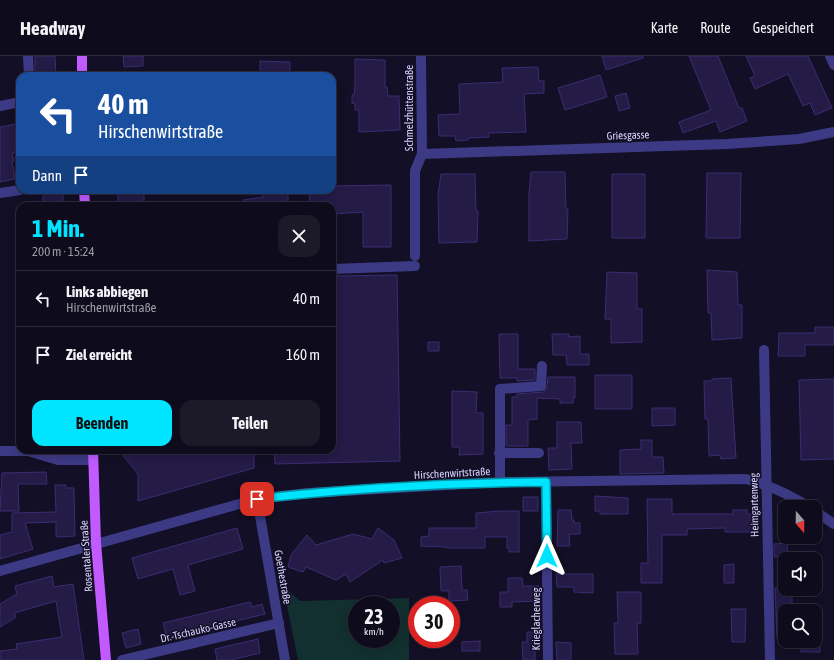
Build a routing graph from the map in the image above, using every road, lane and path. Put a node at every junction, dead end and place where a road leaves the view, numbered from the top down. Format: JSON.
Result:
{"nodes":[{"id":1,"x":28,"y":56,"type":"edge"},
{"id":2,"x":82,"y":56,"type":"edge"},
{"id":3,"x":421,"y":56,"type":"edge"},
{"id":4,"x":830,"y":56,"type":"edge"},
{"id":5,"x":834,"y":64,"type":"edge"},
{"id":6,"x":29,"y":72,"type":"edge"},
{"id":7,"x":82,"y":72,"type":"edge"},
{"id":8,"x":16,"y":103,"type":"edge"},
{"id":9,"x":0,"y":106,"type":"edge"},
{"id":10,"x":834,"y":132,"type":"edge"},
{"id":11,"x":422,"y":154,"type":"junction"},
{"id":12,"x":16,"y":190,"type":"edge"},
{"id":13,"x":0,"y":192,"type":"edge"},
{"id":14,"x":336,"y":269,"type":"edge"},
{"id":15,"x":764,"y":350,"type":"dead end"},
{"id":16,"x":542,"y":366,"type":"dead end"},
{"id":17,"x":0,"y":451,"type":"edge"},
{"id":18,"x":16,"y":451,"type":"edge"},
{"id":19,"x":539,"y":453,"type":"dead end"},
{"id":20,"x":38,"y":454,"type":"edge"},
{"id":21,"x":499,"y":454,"type":"junction"},
{"id":22,"x":93,"y":455,"type":"edge"},
{"id":23,"x":500,"y":482,"type":"junction"},
{"id":24,"x":546,"y":482,"type":"junction"},
{"id":25,"x":766,"y":484,"type":"junction"},
{"id":26,"x":257,"y":499,"type":"junction"},
{"id":27,"x":798,"y":500,"type":"edge"},
{"id":28,"x":822,"y":516,"type":"edge"},
{"id":29,"x":834,"y":524,"type":"edge"},
{"id":30,"x":96,"y":543,"type":"junction"},
{"id":31,"x":0,"y":571,"type":"edge"},
{"id":32,"x":279,"y":623,"type":"junction"},
{"id":33,"x":106,"y":660,"type":"edge"},
{"id":34,"x":122,"y":660,"type":"edge"},
{"id":35,"x":286,"y":660,"type":"edge"},
{"id":36,"x":548,"y":660,"type":"edge"},
{"id":37,"x":770,"y":660,"type":"edge"}],
"edges":[{"from":1,"to":6,"type":"street"},
{"from":2,"to":7,"type":"main road"},
{"from":3,"to":11,"type":"street","name":"Schmelzhüttenstraße"},
{"from":4,"to":5,"type":"street"},
{"from":8,"to":9,"type":"street"},
{"from":10,"to":11,"type":"street","name":"Griesgasse"},
{"from":11,"to":14,"type":"street","name":"Schmelzhüttenstraße"},
{"from":12,"to":13,"type":"street"},
{"from":15,"to":25,"type":"street","name":"Heimgartenweg"},
{"from":16,"to":21,"type":"street"},
{"from":17,"to":18,"type":"street"},
{"from":19,"to":21,"type":"street"},
{"from":20,"to":22,"type":"street"},
{"from":21,"to":23,"type":"street"},
{"from":22,"to":30,"type":"main road","name":"Rosentaler Straße"},
{"from":23,"to":24,"type":"street","name":"Hirschenwirtstraße"},
{"from":23,"to":26,"type":"street","name":"Hirschenwirtstraße"},
{"from":24,"to":25,"type":"street","name":"Hirschenwirtstraße"},
{"from":24,"to":36,"type":"street","name":"Krieglacherweg"},
{"from":25,"to":27,"type":"street","name":"Hirschenwirtstraße"},
{"from":25,"to":37,"type":"street","name":"Heimgartenweg"},
{"from":26,"to":30,"type":"street","name":"Hirschenwirtstraße"},
{"from":26,"to":32,"type":"street","name":"Goethestraße"},
{"from":28,"to":29,"type":"street"},
{"from":30,"to":31,"type":"street","name":"Hirschenwirtstraße"},
{"from":30,"to":33,"type":"main road","name":"Rosentaler Straße"},
{"from":32,"to":34,"type":"street","name":"Dr.-Tschauko-Gasse"},
{"from":32,"to":35,"type":"street","name":"Goethestraße"}]}
